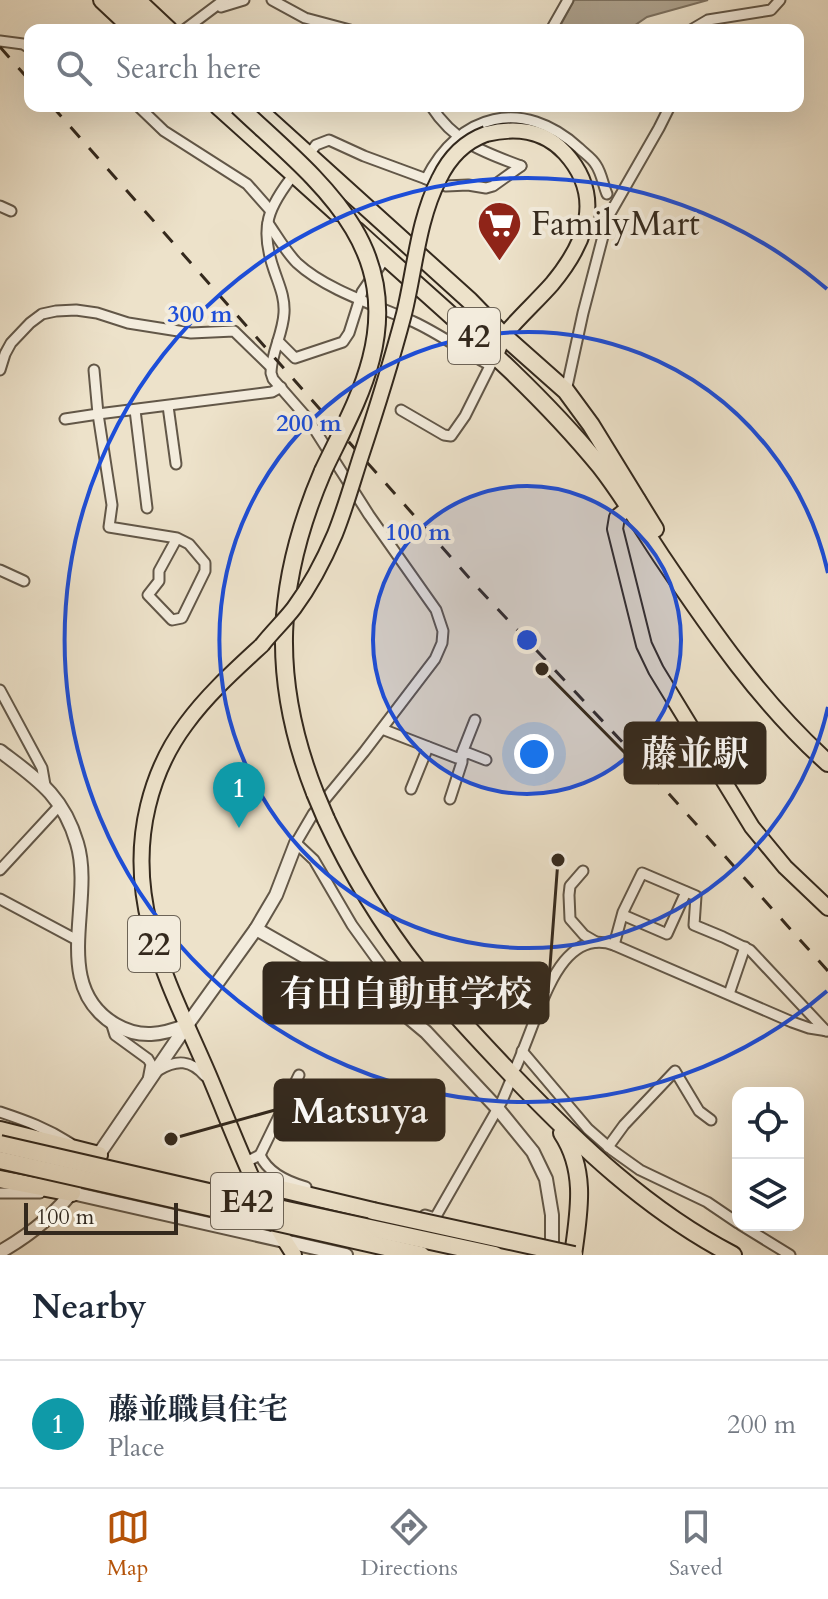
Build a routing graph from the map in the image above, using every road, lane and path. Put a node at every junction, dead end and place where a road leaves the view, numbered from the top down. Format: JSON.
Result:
{"nodes":[{"id":1,"x":102,"y":0,"type":"edge"},
{"id":2,"x":121,"y":0,"type":"edge"},
{"id":3,"x":137,"y":0,"type":"edge"},
{"id":4,"x":224,"y":0,"type":"edge"},
{"id":5,"x":244,"y":0,"type":"edge"},
{"id":6,"x":272,"y":0,"type":"edge"},
{"id":7,"x":568,"y":0,"type":"edge"},
{"id":8,"x":780,"y":0,"type":"edge"},
{"id":9,"x":212,"y":9,"type":"junction"},
{"id":10,"x":128,"y":24,"type":"edge"},
{"id":11,"x":147,"y":24,"type":"edge"},
{"id":12,"x":163,"y":24,"type":"edge"},
{"id":13,"x":192,"y":24,"type":"edge"},
{"id":14,"x":328,"y":24,"type":"edge"},
{"id":15,"x":554,"y":24,"type":"edge"},
{"id":16,"x":701,"y":24,"type":"edge"},
{"id":17,"x":0,"y":41,"type":"edge"},
{"id":18,"x":24,"y":45,"type":"edge"},
{"id":19,"x":144,"y":112,"type":"edge"},
{"id":20,"x":225,"y":112,"type":"edge"},
{"id":21,"x":244,"y":112,"type":"edge"},
{"id":22,"x":261,"y":112,"type":"edge"},
{"id":23,"x":435,"y":112,"type":"edge"},
{"id":24,"x":667,"y":112,"type":"edge"},
{"id":25,"x":458,"y":136,"type":"junction"},
{"id":26,"x":308,"y":155,"type":"junction"},
{"id":27,"x":294,"y":174,"type":"junction"},
{"id":28,"x":426,"y":179,"type":"junction"},
{"id":29,"x":585,"y":188,"type":"junction"},
{"id":30,"x":607,"y":194,"type":"junction"},
{"id":31,"x":619,"y":198,"type":"junction"},
{"id":32,"x":0,"y":206,"type":"edge"},
{"id":33,"x":270,"y":210,"type":"junction"},
{"id":34,"x":11,"y":211,"type":"dead end"},
{"id":35,"x":268,"y":223,"type":"junction"},
{"id":36,"x":386,"y":257,"type":"junction"},
{"id":37,"x":360,"y":298,"type":"junction"},
{"id":38,"x":504,"y":336,"type":"junction"},
{"id":39,"x":278,"y":341,"type":"junction"},
{"id":40,"x":493,"y":360,"type":"junction"},
{"id":41,"x":0,"y":367,"type":"edge"},
{"id":42,"x":271,"y":367,"type":"junction"},
{"id":43,"x":94,"y":370,"type":"dead end"},
{"id":44,"x":281,"y":387,"type":"junction"},
{"id":45,"x":566,"y":391,"type":"junction"},
{"id":46,"x":168,"y":406,"type":"junction"},
{"id":47,"x":135,"y":410,"type":"junction"},
{"id":48,"x":401,"y":410,"type":"dead end"},
{"id":49,"x":98,"y":414,"type":"junction"},
{"id":50,"x":65,"y":419,"type":"dead end"},
{"id":51,"x":176,"y":464,"type":"dead end"},
{"id":52,"x":633,"y":503,"type":"junction"},
{"id":53,"x":147,"y":508,"type":"dead end"},
{"id":54,"x":177,"y":538,"type":"junction"},
{"id":55,"x":0,"y":570,"type":"edge"},
{"id":56,"x":24,"y":581,"type":"dead end"},
{"id":57,"x":0,"y":690,"type":"edge"},
{"id":58,"x":475,"y":720,"type":"dead end"},
{"id":59,"x":382,"y":729,"type":"junction"},
{"id":60,"x":428,"y":747,"type":"junction"},
{"id":61,"x":0,"y":751,"type":"edge"},
{"id":62,"x":462,"y":756,"type":"junction"},
{"id":63,"x":486,"y":760,"type":"dead end"},
{"id":64,"x":828,"y":763,"type":"edge"},
{"id":65,"x":45,"y":785,"type":"junction"},
{"id":66,"x":411,"y":789,"type":"dead end"},
{"id":67,"x":450,"y":799,"type":"dead end"},
{"id":68,"x":60,"y":805,"type":"junction"},
{"id":69,"x":296,"y":843,"type":"junction"},
{"id":70,"x":0,"y":870,"type":"edge"},
{"id":71,"x":583,"y":871,"type":"dead end"},
{"id":72,"x":686,"y":892,"type":"junction"},
{"id":73,"x":0,"y":899,"type":"edge"},
{"id":74,"x":828,"y":908,"type":"edge"},
{"id":75,"x":623,"y":915,"type":"junction"},
{"id":76,"x":256,"y":929,"type":"junction"},
{"id":77,"x":77,"y":940,"type":"junction"},
{"id":78,"x":596,"y":942,"type":"junction"},
{"id":79,"x":614,"y":945,"type":"junction"},
{"id":80,"x":745,"y":947,"type":"junction"},
{"id":81,"x":729,"y":994,"type":"junction"},
{"id":82,"x":402,"y":1012,"type":"junction"},
{"id":83,"x":111,"y":1022,"type":"junction"},
{"id":84,"x":187,"y":1025,"type":"junction"},
{"id":85,"x":827,"y":1031,"type":"edge"},
{"id":86,"x":522,"y":1051,"type":"junction"},
{"id":87,"x":516,"y":1067,"type":"dead end"},
{"id":88,"x":157,"y":1071,"type":"junction"},
{"id":89,"x":299,"y":1075,"type":"dead end"},
{"id":90,"x":510,"y":1082,"type":"dead end"},
{"id":91,"x":146,"y":1087,"type":"junction"},
{"id":92,"x":216,"y":1092,"type":"junction"},
{"id":93,"x":498,"y":1109,"type":"junction"},
{"id":94,"x":0,"y":1112,"type":"edge"},
{"id":95,"x":550,"y":1115,"type":"junction"},
{"id":96,"x":711,"y":1120,"type":"dead end"},
{"id":97,"x":0,"y":1130,"type":"edge"},
{"id":98,"x":0,"y":1144,"type":"edge"},
{"id":99,"x":608,"y":1147,"type":"junction"},
{"id":100,"x":99,"y":1155,"type":"junction"},
{"id":101,"x":260,"y":1155,"type":"junction"},
{"id":102,"x":0,"y":1160,"type":"edge"},
{"id":103,"x":246,"y":1162,"type":"junction"},
{"id":104,"x":0,"y":1179,"type":"edge"},
{"id":105,"x":256,"y":1183,"type":"junction"},
{"id":106,"x":0,"y":1193,"type":"edge"},
{"id":107,"x":72,"y":1193,"type":"junction"},
{"id":108,"x":732,"y":1219,"type":"edge"},
{"id":109,"x":751,"y":1231,"type":"edge"},
{"id":110,"x":284,"y":1241,"type":"junction"},
{"id":111,"x":0,"y":1252,"type":"edge"},
{"id":112,"x":294,"y":1255,"type":"edge"},
{"id":113,"x":346,"y":1255,"type":"edge"},
{"id":114,"x":421,"y":1255,"type":"edge"},
{"id":115,"x":495,"y":1255,"type":"edge"},
{"id":116,"x":552,"y":1255,"type":"edge"},
{"id":117,"x":573,"y":1255,"type":"edge"},
{"id":118,"x":733,"y":1255,"type":"edge"},
{"id":119,"x":790,"y":1255,"type":"edge"}],
"edges":[{"from":1,"to":10,"type":"highway"},
{"from":2,"to":11,"type":"highway"},
{"from":3,"to":12,"type":"highway"},
{"from":4,"to":9,"type":"street"},
{"from":5,"to":9,"type":"street"},
{"from":6,"to":14,"type":"street"},
{"from":7,"to":15,"type":"street"},
{"from":8,"to":16,"type":"street"},
{"from":9,"to":13,"type":"street"},
{"from":17,"to":18,"type":"street"},
{"from":19,"to":33,"type":"street"},
{"from":20,"to":27,"type":"highway","number":"42"},
{"from":21,"to":95,"type":"highway","bridge":true},
{"from":22,"to":26,"type":"highway","number":"42"},
{"from":23,"to":25,"type":"street"},
{"from":24,"to":31,"type":"street"},
{"from":25,"to":28,"type":"street"},
{"from":25,"to":28,"type":"street"},
{"from":25,"to":30,"type":"street"},
{"from":26,"to":27,"type":"street"},
{"from":26,"to":28,"type":"street"},
{"from":26,"to":38,"type":"highway","number":"42"},
{"from":27,"to":33,"type":"street"},
{"from":27,"to":36,"type":"highway","number":"42"},
{"from":29,"to":30,"type":"street"},
{"from":29,"to":38,"type":"main road","number":"22"},
{"from":29,"to":84,"type":"main road","number":"22","bridge":true},
{"from":30,"to":31,"type":"street"},
{"from":31,"to":45,"type":"street"},
{"from":32,"to":34,"type":"street"},
{"from":33,"to":35,"type":"street"},
{"from":35,"to":37,"type":"street"},
{"from":35,"to":39,"type":"street"},
{"from":36,"to":37,"type":"street"},
{"from":36,"to":40,"type":"highway","number":"42"},
{"from":37,"to":39,"type":"street"},
{"from":37,"to":40,"type":"street"},
{"from":38,"to":40,"type":"main road","number":"22"},
{"from":38,"to":45,"type":"highway","number":"42"},
{"from":39,"to":42,"type":"street"},
{"from":40,"to":48,"type":"street"},
{"from":40,"to":52,"type":"highway","number":"42"},
{"from":41,"to":42,"type":"street"},
{"from":42,"to":44,"type":"street"},
{"from":43,"to":49,"type":"street"},
{"from":44,"to":46,"type":"street"},
{"from":44,"to":59,"type":"street"},
{"from":45,"to":52,"type":"highway","number":"42"},
{"from":46,"to":47,"type":"street"},
{"from":46,"to":51,"type":"street"},
{"from":47,"to":49,"type":"street"},
{"from":47,"to":53,"type":"street"},
{"from":49,"to":50,"type":"street"},
{"from":49,"to":54,"type":"street"},
{"from":52,"to":64,"type":"highway","number":"42"},
{"from":52,"to":74,"type":"main road"},
{"from":54,"to":54,"type":"street"},
{"from":55,"to":56,"type":"street"},
{"from":57,"to":65,"type":"street"},
{"from":58,"to":62,"type":"street"},
{"from":59,"to":60,"type":"street"},
{"from":59,"to":69,"type":"street"},
{"from":60,"to":62,"type":"street"},
{"from":60,"to":66,"type":"street"},
{"from":61,"to":65,"type":"street"},
{"from":62,"to":63,"type":"street"},
{"from":62,"to":67,"type":"street"},
{"from":65,"to":68,"type":"street"},
{"from":68,"to":70,"type":"street"},
{"from":68,"to":77,"type":"street"},
{"from":69,"to":76,"type":"street"},
{"from":69,"to":82,"type":"street"},
{"from":71,"to":78,"type":"street"},
{"from":72,"to":75,"type":"street"},
{"from":72,"to":75,"type":"street"},
{"from":72,"to":80,"type":"street"},
{"from":73,"to":77,"type":"street"},
{"from":75,"to":79,"type":"street"},
{"from":76,"to":82,"type":"street"},
{"from":76,"to":84,"type":"street"},
{"from":77,"to":83,"type":"street"},
{"from":78,"to":79,"type":"street"},
{"from":78,"to":86,"type":"street"},
{"from":79,"to":81,"type":"street"},
{"from":80,"to":81,"type":"street"},
{"from":80,"to":85,"type":"street"},
{"from":81,"to":85,"type":"street"},
{"from":82,"to":93,"type":"street"},
{"from":83,"to":84,"type":"street"},
{"from":83,"to":91,"type":"street"},
{"from":84,"to":88,"type":"street"},
{"from":84,"to":92,"type":"main road","number":"22"},
{"from":86,"to":87,"type":"street"},
{"from":86,"to":99,"type":"street"},
{"from":88,"to":91,"type":"street"},
{"from":88,"to":92,"type":"street"},
{"from":89,"to":101,"type":"street"},
{"from":90,"to":93,"type":"street"},
{"from":91,"to":100,"type":"street"},
{"from":92,"to":103,"type":"main road","number":"22"},
{"from":93,"to":101,"type":"street"},
{"from":93,"to":116,"type":"street"},
{"from":94,"to":100,"type":"street"},
{"from":95,"to":117,"type":"highway"},
{"from":95,"to":118,"type":"highway"},
{"from":96,"to":99,"type":"street"},
{"from":97,"to":100,"type":"highway"},
{"from":98,"to":115,"type":"highway","number":"E42","bridge":true},
{"from":99,"to":108,"type":"street"},
{"from":100,"to":107,"type":"street"},
{"from":101,"to":103,"type":"street"},
{"from":102,"to":114,"type":"highway","number":"E42","bridge":true},
{"from":103,"to":105,"type":"main road","number":"22"},
{"from":104,"to":107,"type":"highway"},
{"from":105,"to":110,"type":"main road","number":"22"},
{"from":105,"to":117,"type":"highway","bridge":true},
{"from":106,"to":107,"type":"street"},
{"from":107,"to":110,"type":"street"},
{"from":107,"to":111,"type":"street"},
{"from":109,"to":119,"type":"street"},
{"from":110,"to":112,"type":"main road","number":"22"},
{"from":110,"to":113,"type":"street"}]}
